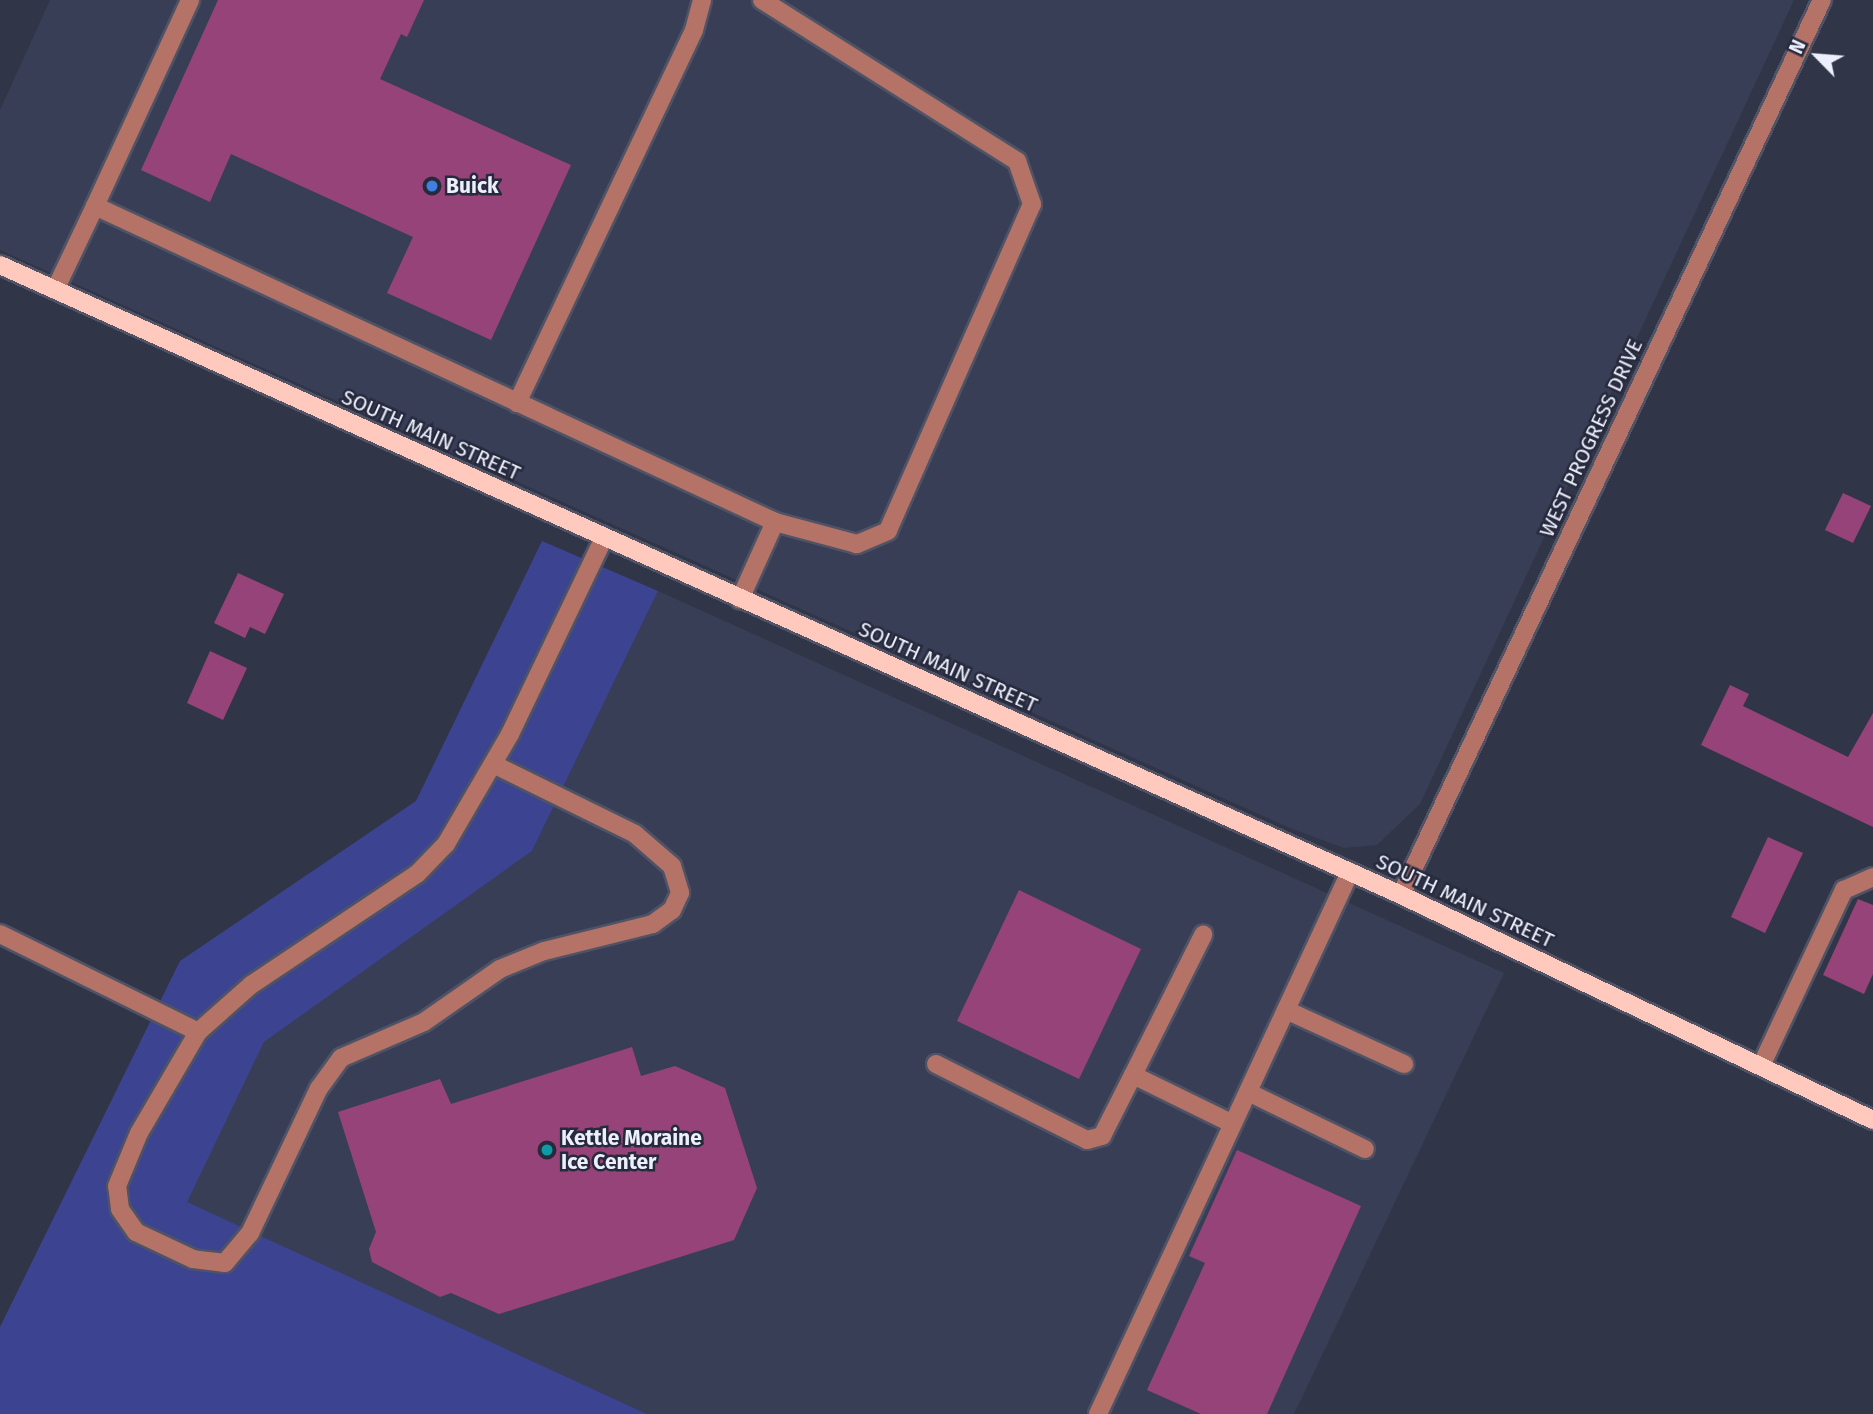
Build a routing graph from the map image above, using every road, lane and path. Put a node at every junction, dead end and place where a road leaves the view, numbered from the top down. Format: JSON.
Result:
{"nodes":[{"id":1,"x":190,"y":0,"type":"edge"},
{"id":2,"x":702,"y":0,"type":"edge"},
{"id":3,"x":762,"y":0,"type":"edge"},
{"id":4,"x":1822,"y":0,"type":"edge"},
{"id":5,"x":95,"y":206,"type":"junction"},
{"id":6,"x":0,"y":265,"type":"edge"},
{"id":7,"x":55,"y":290,"type":"junction"},
{"id":8,"x":517,"y":403,"type":"junction"},
{"id":9,"x":775,"y":522,"type":"junction"},
{"id":10,"x":604,"y":538,"type":"junction"},
{"id":11,"x":740,"y":599,"type":"junction"},
{"id":12,"x":493,"y":764,"type":"junction"},
{"id":13,"x":1350,"y":872,"type":"junction"},
{"id":14,"x":1873,"y":877,"type":"edge"},
{"id":15,"x":1401,"y":895,"type":"junction"},
{"id":16,"x":0,"y":934,"type":"edge"},
{"id":17,"x":1203,"y":935,"type":"dead end"},
{"id":18,"x":1286,"y":1010,"type":"junction"},
{"id":19,"x":198,"y":1032,"type":"junction"},
{"id":20,"x":936,"y":1064,"type":"dead end"},
{"id":21,"x":1404,"y":1064,"type":"dead end"},
{"id":22,"x":1761,"y":1066,"type":"junction"},
{"id":23,"x":1133,"y":1075,"type":"junction"},
{"id":24,"x":1248,"y":1092,"type":"junction"},
{"id":25,"x":1873,"y":1120,"type":"edge"},
{"id":26,"x":1233,"y":1124,"type":"junction"},
{"id":27,"x":1365,"y":1149,"type":"dead end"},
{"id":28,"x":1098,"y":1414,"type":"edge"}],
"edges":[{"from":1,"to":5,"type":"street"},
{"from":2,"to":8,"type":"street"},
{"from":3,"to":9,"type":"street"},
{"from":4,"to":15,"type":"street","name":"WEST PROGRESS DRIVE"},
{"from":5,"to":7,"type":"street"},
{"from":5,"to":8,"type":"street"},
{"from":6,"to":7,"type":"main road","name":"SOUTH MAIN STREET"},
{"from":7,"to":10,"type":"main road","name":"SOUTH MAIN STREET"},
{"from":8,"to":9,"type":"street"},
{"from":9,"to":11,"type":"street"},
{"from":10,"to":11,"type":"main road","name":"SOUTH MAIN STREET"},
{"from":10,"to":12,"type":"street"},
{"from":11,"to":13,"type":"main road","name":"SOUTH MAIN STREET"},
{"from":12,"to":19,"type":"street"},
{"from":12,"to":19,"type":"street"},
{"from":13,"to":15,"type":"main road","name":"SOUTH MAIN STREET"},
{"from":13,"to":18,"type":"street"},
{"from":14,"to":22,"type":"street"},
{"from":15,"to":22,"type":"main road","name":"SOUTH MAIN STREET"},
{"from":16,"to":19,"type":"street"},
{"from":17,"to":23,"type":"street"},
{"from":18,"to":21,"type":"street"},
{"from":18,"to":24,"type":"street"},
{"from":20,"to":23,"type":"street"},
{"from":22,"to":25,"type":"main road","name":"SOUTH MAIN STREET"},
{"from":23,"to":26,"type":"street"},
{"from":24,"to":26,"type":"street"},
{"from":24,"to":27,"type":"street"},
{"from":26,"to":28,"type":"street"}]}
